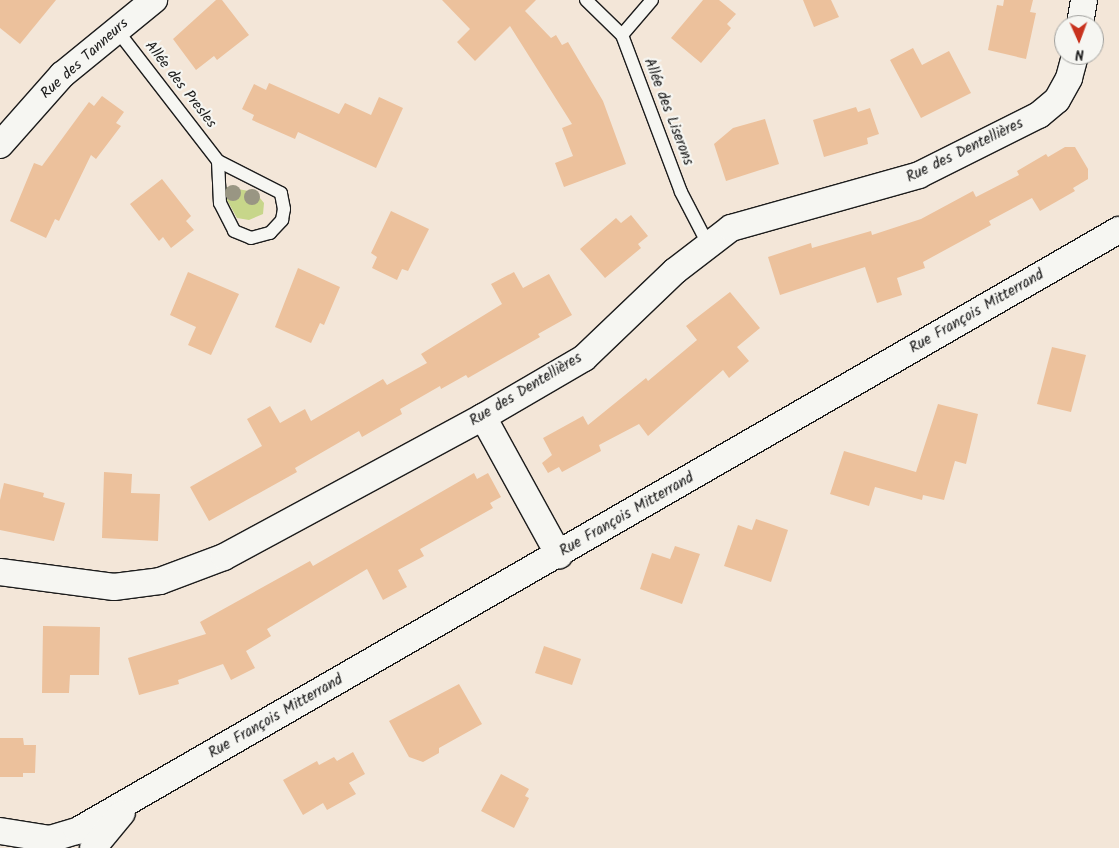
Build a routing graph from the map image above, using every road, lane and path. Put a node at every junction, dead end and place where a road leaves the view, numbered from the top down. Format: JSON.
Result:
{"nodes":[{"id":1,"x":154,"y":0,"type":"edge"},
{"id":2,"x":586,"y":0,"type":"edge"},
{"id":3,"x":652,"y":0,"type":"edge"},
{"id":4,"x":1084,"y":0,"type":"edge"},
{"id":5,"x":1082,"y":15,"type":"edge"},
{"id":6,"x":116,"y":29,"type":"junction"},
{"id":7,"x":622,"y":35,"type":"junction"},
{"id":8,"x":1072,"y":65,"type":"edge"},
{"id":9,"x":0,"y":145,"type":"edge"},
{"id":10,"x":218,"y":161,"type":"junction"},
{"id":11,"x":1119,"y":230,"type":"edge"},
{"id":12,"x":708,"y":244,"type":"junction"},
{"id":13,"x":483,"y":417,"type":"junction"},
{"id":14,"x":559,"y":555,"type":"junction"},
{"id":15,"x":0,"y":572,"type":"edge"},
{"id":16,"x":134,"y":799,"type":"junction"},
{"id":17,"x":0,"y":831,"type":"edge"},
{"id":18,"x":93,"y":848,"type":"edge"}],
"edges":[{"from":1,"to":6,"type":"street","name":"Rue des Tanneurs"},
{"from":2,"to":7,"type":"lane","name":"Allée des Liserons"},
{"from":3,"to":7,"type":"lane"},
{"from":4,"to":5,"type":"street"},
{"from":6,"to":9,"type":"street","name":"Rue des Tanneurs"},
{"from":6,"to":10,"type":"lane","name":"Allée des Presles"},
{"from":7,"to":12,"type":"lane","name":"Allée des Liserons"},
{"from":8,"to":12,"type":"street","name":"Rue des Dentellières"},
{"from":10,"to":10,"type":"lane","name":"Allée des Presles"},
{"from":11,"to":14,"type":"street","name":"Rue François Mitterrand"},
{"from":12,"to":13,"type":"street","name":"Rue des Dentellières"},
{"from":13,"to":14,"type":"street"},
{"from":13,"to":15,"type":"street","name":"Rue des Dentellières"},
{"from":14,"to":16,"type":"street","name":"Rue François Mitterrand"},
{"from":16,"to":17,"type":"street","name":"Rue François Mitterrand"},
{"from":16,"to":18,"type":"street","name":"Rue François Mitterrand"}]}
